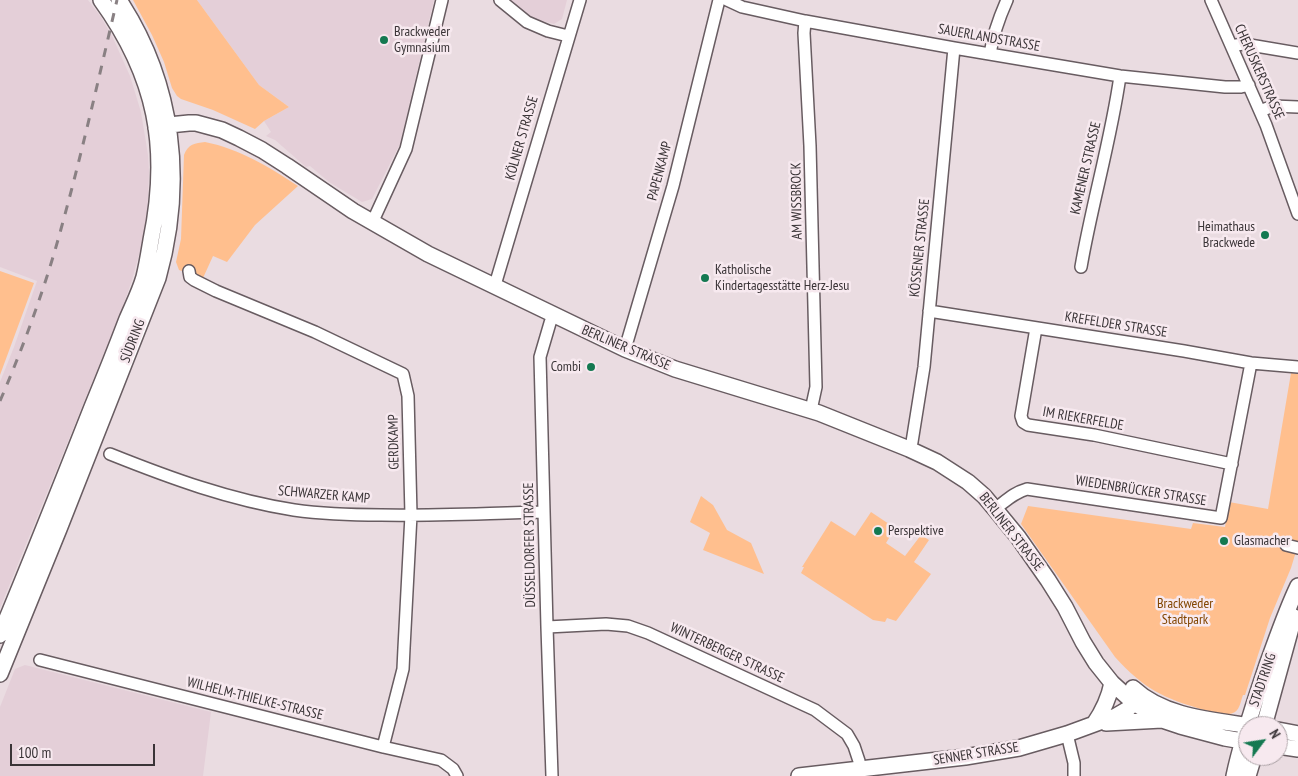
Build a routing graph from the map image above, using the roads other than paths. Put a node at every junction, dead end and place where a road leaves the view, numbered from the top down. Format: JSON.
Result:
{"nodes":[{"id":1,"x":101,"y":0,"type":"edge"},
{"id":2,"x":120,"y":0,"type":"edge"},
{"id":3,"x":442,"y":0,"type":"edge"},
{"id":4,"x":500,"y":0,"type":"edge"},
{"id":5,"x":580,"y":0,"type":"edge"},
{"id":6,"x":719,"y":0,"type":"edge"},
{"id":7,"x":727,"y":0,"type":"edge"},
{"id":8,"x":1007,"y":0,"type":"edge"},
{"id":9,"x":1211,"y":0,"type":"edge"},
{"id":10,"x":806,"y":21,"type":"junction"},
{"id":11,"x":568,"y":36,"type":"junction"},
{"id":12,"x":1232,"y":47,"type":"junction"},
{"id":13,"x":954,"y":48,"type":"junction"},
{"id":14,"x":1298,"y":53,"type":"edge"},
{"id":15,"x":990,"y":54,"type":"junction"},
{"id":16,"x":1120,"y":76,"type":"junction"},
{"id":17,"x":1249,"y":85,"type":"junction"},
{"id":18,"x":1298,"y":107,"type":"edge"},
{"id":19,"x":1260,"y":110,"type":"junction"},
{"id":20,"x":163,"y":126,"type":"junction"},
{"id":21,"x":1298,"y":214,"type":"edge"},
{"id":22,"x":372,"y":223,"type":"junction"},
{"id":23,"x":1081,"y":267,"type":"dead end"},
{"id":24,"x":189,"y":271,"type":"dead end"},
{"id":25,"x":495,"y":285,"type":"junction"},
{"id":26,"x":929,"y":312,"type":"junction"},
{"id":27,"x":554,"y":315,"type":"junction"},
{"id":28,"x":1036,"y":328,"type":"junction"},
{"id":29,"x":625,"y":349,"type":"junction"},
{"id":30,"x":1251,"y":363,"type":"junction"},
{"id":31,"x":1298,"y":367,"type":"edge"},
{"id":32,"x":811,"y":410,"type":"junction"},
{"id":33,"x":909,"y":449,"type":"junction"},
{"id":34,"x":110,"y":454,"type":"dead end"},
{"id":35,"x":1232,"y":464,"type":"junction"},
{"id":36,"x":995,"y":509,"type":"junction"},
{"id":37,"x":544,"y":512,"type":"junction"},
{"id":38,"x":411,"y":516,"type":"junction"},
{"id":39,"x":1286,"y":546,"type":"dead end"},
{"id":40,"x":1298,"y":548,"type":"edge"},
{"id":41,"x":1298,"y":586,"type":"edge"},
{"id":42,"x":1298,"y":591,"type":"edge"},
{"id":43,"x":1065,"y":607,"type":"junction"},
{"id":44,"x":547,"y":626,"type":"junction"},
{"id":45,"x":0,"y":635,"type":"edge"},
{"id":46,"x":40,"y":660,"type":"dead end"},
{"id":47,"x":0,"y":674,"type":"edge"},
{"id":48,"x":1112,"y":683,"type":"junction"},
{"id":49,"x":1137,"y":699,"type":"junction"},
{"id":50,"x":1252,"y":716,"type":"edge"},
{"id":51,"x":1267,"y":716,"type":"edge"},
{"id":52,"x":1162,"y":720,"type":"junction"},
{"id":53,"x":1094,"y":724,"type":"junction"},
{"id":54,"x":1238,"y":724,"type":"edge"},
{"id":55,"x":1067,"y":734,"type":"junction"},
{"id":56,"x":1238,"y":740,"type":"edge"},
{"id":57,"x":383,"y":747,"type":"junction"},
{"id":58,"x":1238,"y":763,"type":"edge"},
{"id":59,"x":860,"y":770,"type":"junction"},
{"id":60,"x":458,"y":776,"type":"edge"},
{"id":61,"x":552,"y":776,"type":"edge"},
{"id":62,"x":799,"y":776,"type":"edge"},
{"id":63,"x":1074,"y":776,"type":"edge"},
{"id":64,"x":1234,"y":776,"type":"edge"}],
"edges":[{"from":1,"to":20,"type":"street","name":"SÜDRING"},
{"from":2,"to":20,"type":"street","name":"SÜDRING"},
{"from":3,"to":22,"type":"street"},
{"from":4,"to":11,"type":"street"},
{"from":5,"to":11,"type":"street","name":"KÖLNER STRASSE"},
{"from":6,"to":29,"type":"street","name":"PAPENKAMP"},
{"from":7,"to":10,"type":"street","name":"SAUERLANDSTRASSE"},
{"from":8,"to":15,"type":"street"},
{"from":9,"to":12,"type":"street","name":"CHERUSKERSTRASSE"},
{"from":10,"to":13,"type":"street","name":"SAUERLANDSTRASSE"},
{"from":10,"to":32,"type":"street","name":"AM WISSBROCK"},
{"from":11,"to":25,"type":"street","name":"KÖLNER STRASSE"},
{"from":12,"to":14,"type":"street"},
{"from":12,"to":17,"type":"street","name":"CHERUSKERSTRASSE"},
{"from":13,"to":15,"type":"street","name":"SAUERLANDSTRASSE"},
{"from":13,"to":26,"type":"street","name":"KÖSSENER STRASSE"},
{"from":15,"to":16,"type":"street","name":"SAUERLANDSTRASSE"},
{"from":16,"to":17,"type":"street","name":"SAUERLANDSTRASSE"},
{"from":16,"to":23,"type":"street","name":"KAMENER STRASSE"},
{"from":17,"to":19,"type":"street","name":"CHERUSKERSTRASSE"},
{"from":18,"to":19,"type":"street"},
{"from":19,"to":21,"type":"street","name":"CHERUSKERSTRASSE"},
{"from":20,"to":22,"type":"street","name":"BERLINER STRASSE"},
{"from":20,"to":45,"type":"street","name":"SÜDRING"},
{"from":20,"to":47,"type":"street","name":"SÜDRING"},
{"from":22,"to":25,"type":"street","name":"BERLINER STRASSE"},
{"from":24,"to":38,"type":"street","name":"GERDKAMP"},
{"from":25,"to":27,"type":"street","name":"BERLINER STRASSE"},
{"from":26,"to":28,"type":"street","name":"KREFELDER STRASSE"},
{"from":26,"to":33,"type":"street","name":"KÖSSENER STRASSE"},
{"from":27,"to":29,"type":"street","name":"BERLINER STRASSE"},
{"from":27,"to":37,"type":"street","name":"DÜSSELDORFER STRASSE"},
{"from":28,"to":30,"type":"street","name":"KREFELDER STRASSE"},
{"from":28,"to":35,"type":"street","name":"IM RIEKERFELDE"},
{"from":29,"to":32,"type":"street","name":"BERLINER STRASSE"},
{"from":30,"to":31,"type":"street","name":"KREFELDER STRASSE"},
{"from":30,"to":35,"type":"street","name":"WIEDENBRÜCKER STRASSE"},
{"from":32,"to":33,"type":"street","name":"BERLINER STRASSE"},
{"from":33,"to":36,"type":"street","name":"BERLINER STRASSE"},
{"from":34,"to":38,"type":"street","name":"SCHWARZER KAMP"},
{"from":35,"to":36,"type":"street","name":"WIEDENBRÜCKER STRASSE"},
{"from":36,"to":43,"type":"street","name":"BERLINER STRASSE"},
{"from":37,"to":38,"type":"street","name":"SCHWARZER KAMP"},
{"from":37,"to":44,"type":"street","name":"DÜSSELDORFER STRASSE"},
{"from":38,"to":57,"type":"street","name":"GERDKAMP"},
{"from":39,"to":40,"type":"street"},
{"from":41,"to":50,"type":"street","name":"STADTRING"},
{"from":42,"to":51,"type":"street","name":"STADTRING"},
{"from":43,"to":48,"type":"street","name":"BERLINER STRASSE"},
{"from":43,"to":49,"type":"street","name":"BERLINER STRASSE"},
{"from":44,"to":59,"type":"street","name":"WINTERBERGER STRASSE"},
{"from":44,"to":61,"type":"street","name":"DÜSSELDORFER STRASSE"},
{"from":46,"to":57,"type":"street","name":"WILHELM-THIELKE-STRASSE"},
{"from":48,"to":49,"type":"street","name":"BERLINER STRASSE"},
{"from":48,"to":53,"type":"street"},
{"from":49,"to":52,"type":"street","name":"BERLINER STRASSE"},
{"from":49,"to":53,"type":"street","name":"SENNER STRASSE"},
{"from":49,"to":54,"type":"street","name":"BERLINER STRASSE"},
{"from":52,"to":53,"type":"street"},
{"from":52,"to":56,"type":"street","name":"BERLINER STRASSE"},
{"from":53,"to":55,"type":"street","name":"SENNER STRASSE"},
{"from":55,"to":59,"type":"street","name":"SENNER STRASSE"},
{"from":55,"to":63,"type":"street"},
{"from":57,"to":60,"type":"street","name":"WILHELM-THIELKE-STRASSE"},
{"from":58,"to":64,"type":"street","name":"STADTRING"},
{"from":59,"to":62,"type":"street","name":"SENNER STRASSE"}]}
